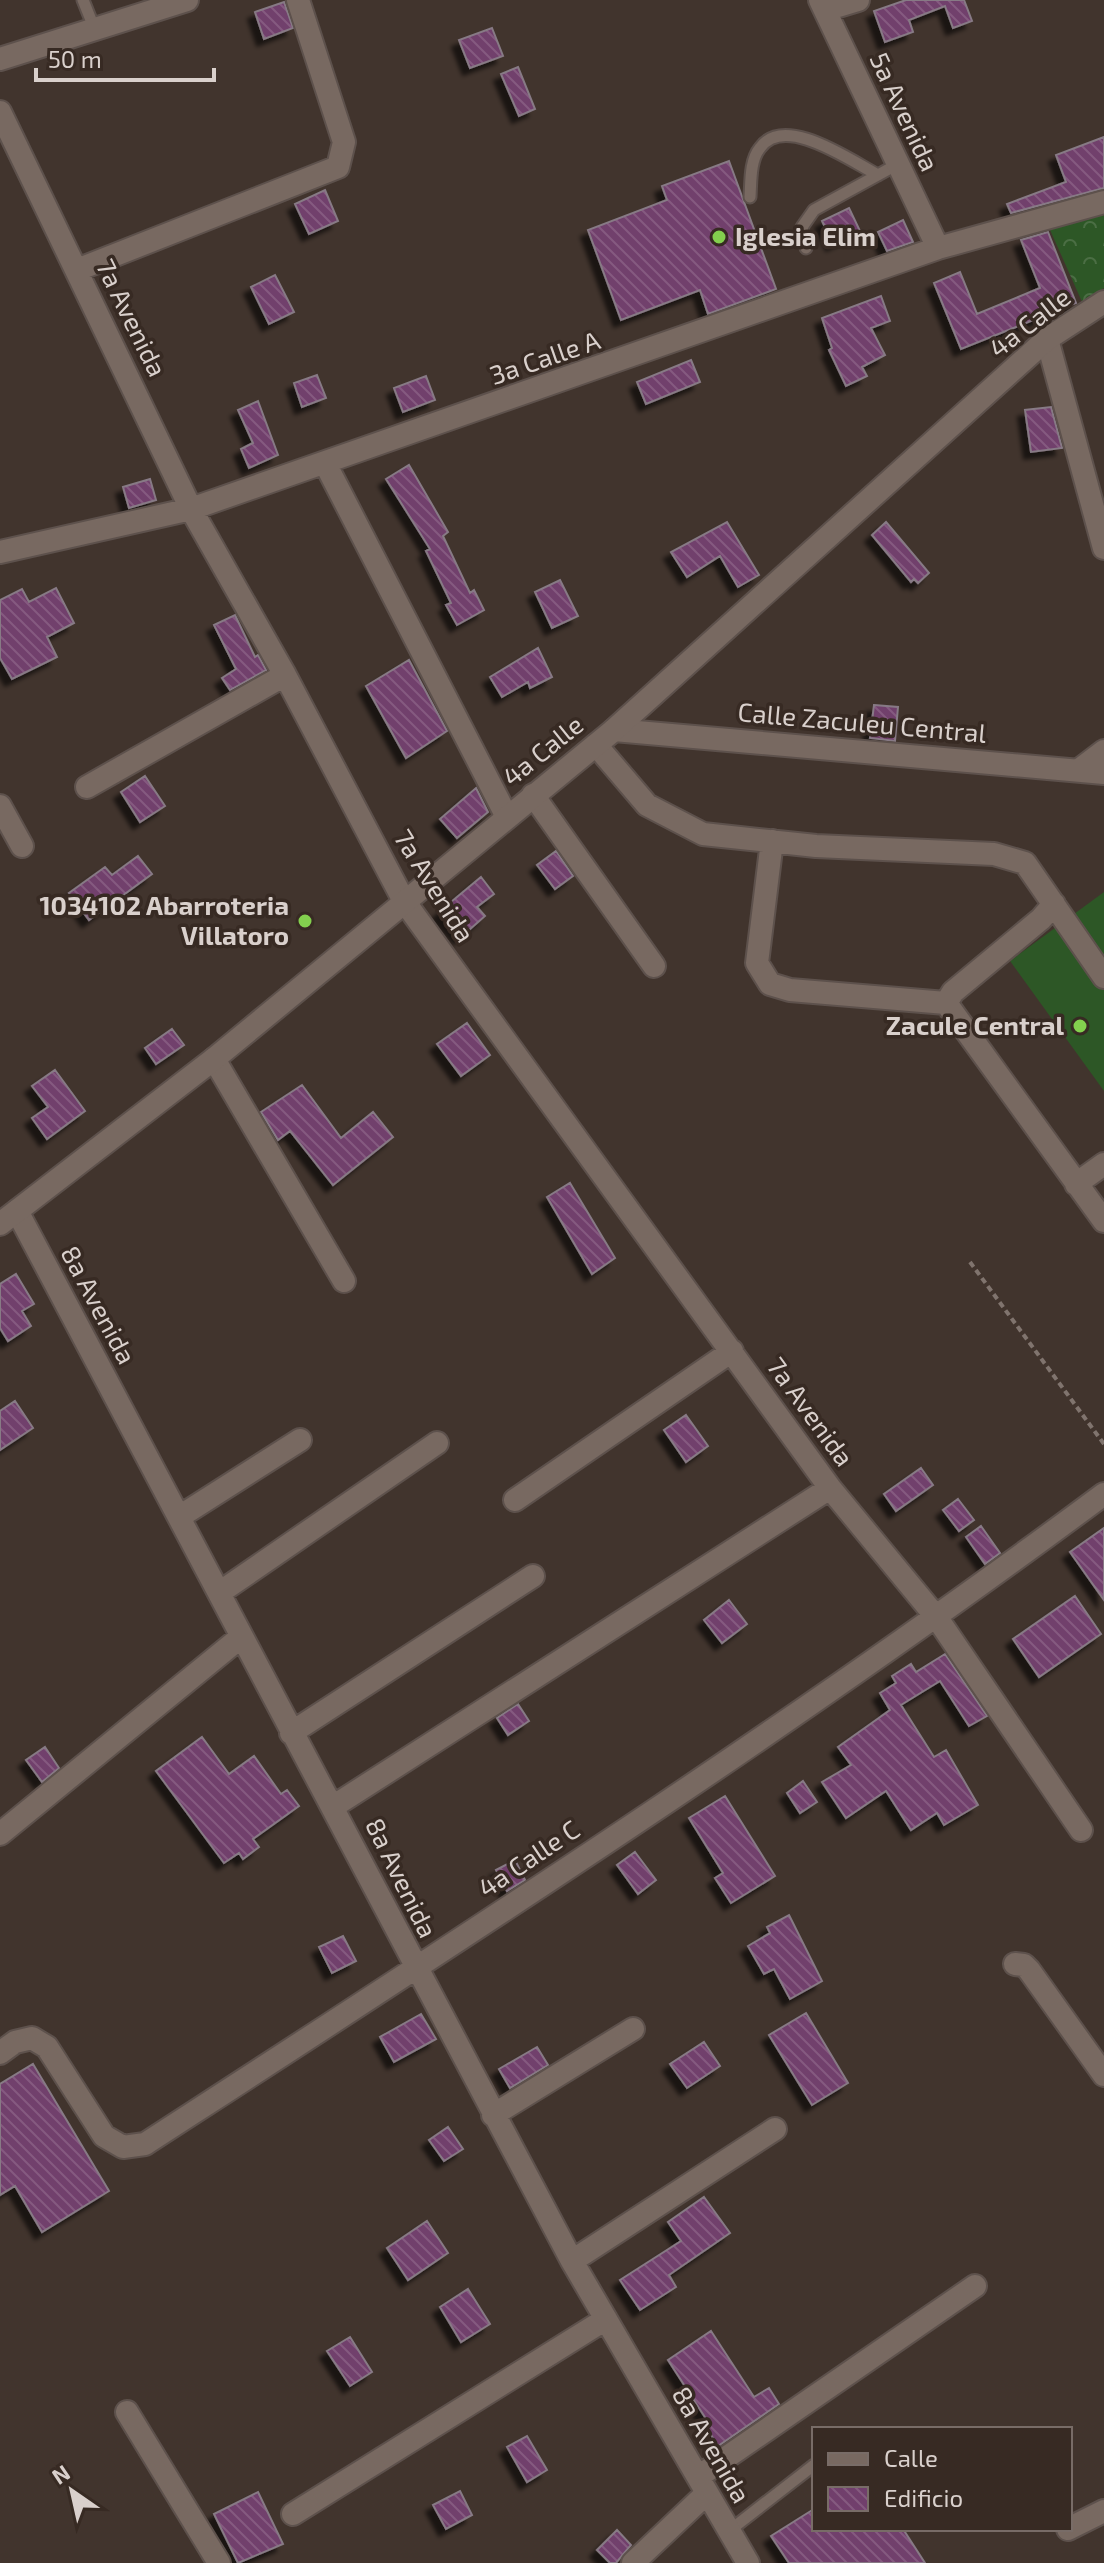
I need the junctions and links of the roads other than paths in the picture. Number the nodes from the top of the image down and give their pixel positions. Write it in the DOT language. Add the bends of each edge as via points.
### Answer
graph roads {
  1 [pos="83,0"];
  2 [pos="187,0"];
  3 [pos="298,0"];
  4 [pos="858,0"];
  5 [pos="823,5"];
  6 [pos="95,30"];
  7 [pos="0,59"];
  8 [pos="0,112"];
  9 [pos="898,164"];
  10 [pos="878,175"];
  11 [pos="750,197"];
  12 [pos="1104,202"];
  13 [pos="806,248"];
  14 [pos="938,248"];
  15 [pos="77,270"];
  16 [pos="1104,302"];
  17 [pos="1047,339"];
  18 [pos="325,463"];
  19 [pos="191,509"];
  20 [pos="1104,548"];
  21 [pos="0,552"];
  22 [pos="285,675"];
  23 [pos="614,730"];
  24 [pos="596,745"];
  25 [pos="1104,751"];
  26 [pos="1079,770"];
  27 [pos="1104,773"];
  28 [pos="87,787"];
  29 [pos="533,795"];
  30 [pos="0,806"];
  31 [pos="507,817"];
  32 [pos="772,841"];
  33 [pos="22,846"];
  34 [pos="404,901"];
  35 [pos="1054,904"];
  36 [pos="654,966"];
  37 [pos="1104,977"];
  38 [pos="946,1003"];
  39 [pos="214,1059"];
  40 [pos="1104,1164"];
  41 [pos="1076,1184"];
  42 [pos="8,1218"];
  43 [pos="1104,1221"];
  44 [pos="344,1281"];
  45 [pos="732,1351"];
  46 [pos="300,1440"];
  47 [pos="437,1443"];
  48 [pos="830,1488"];
  49 [pos="1104,1494"];
  50 [pos="515,1500"];
  51 [pos="179,1517"];
  52 [pos="533,1576"];
  53 [pos="219,1593"];
  54 [pos="937,1618"];
  55 [pos="241,1637"];
  56 [pos="291,1733"];
  57 [pos="334,1806"];
  58 [pos="1081,1830"];
  59 [pos="0,1834"];
  60 [pos="1015,1964"];
  61 [pos="415,1969"];
  62 [pos="633,2029"];
  63 [pos="0,2053"];
  64 [pos="1104,2075"];
  65 [pos="493,2115"];
  66 [pos="775,2129"];
  67 [pos="572,2261"];
  68 [pos="975,2286"];
  69 [pos="606,2319"];
  70 [pos="127,2412"];
  71 [pos="812,2467"];
  72 [pos="702,2485"];
  73 [pos="1104,2511"];
  74 [pos="293,2514"];
  75 [pos="1072,2527"];
  76 [pos="729,2531"];
  77 [pos="219,2563"];
  78 [pos="633,2563"];
  79 [pos="748,2563"];
  1 -- 6 [label="lane"];
  2 -- 6 [label="street"];
  3 -- 15 [label="street" via="344,142 338,167"];
  4 -- 5 [label="street"];
  5 -- 9 [label="street, 5a Avenida"];
  6 -- 7 [label="street"];
  8 -- 15 [label="street, 7a Avenida"];
  9 -- 10 [label="lane"];
  9 -- 14 [label="street, 5a Avenida"];
  10 -- 11 [label="lane" via="802,136 774,136 760,146 754,159"];
  10 -- 13 [label="lane" via="814,210 802,227"];
  12 -- 14 [label="street, 3a Calle A"];
  14 -- 18 [label="street, 3a Calle A"];
  15 -- 19 [label="street, 7a Avenida"];
  16 -- 17 [label="street, 4a Calle"];
  17 -- 20 [label="street"];
  17 -- 23 [label="street, 4a Calle"];
  18 -- 19 [label="street, 3a Calle A"];
  18 -- 31 [label="street"];
  19 -- 21 [label="street, 3a Calle A"];
  19 -- 22 [label="street, 7a Avenida"];
  22 -- 28 [label="street"];
  22 -- 34 [label="street, 7a Avenida"];
  23 -- 24 [label="street, 4a Calle"];
  23 -- 26 [label="street, Calle Zaculeu Central"];
  24 -- 29 [label="street, 4a Calle"];
  24 -- 32 [label="street" via="647,805 703,834"];
  25 -- 26 [label="street"];
  26 -- 27 [label="street, Calle Zaculeu Central"];
  29 -- 31 [label="street, 4a Calle"];
  29 -- 36 [label="street"];
  30 -- 33 [label="street"];
  31 -- 34 [label="street, 4a Calle"];
  32 -- 35 [label="street" via="994,854 1025,863"];
  32 -- 38 [label="street" via="757,963 770,984"];
  34 -- 39 [label="street, 4a Calle"];
  34 -- 45 [label="street, 7a Avenida"];
  35 -- 37 [label="street"];
  35 -- 38 [label="street"];
  38 -- 41 [label="street"];
  39 -- 42 [label="street, 4a Calle"];
  39 -- 44 [label="street"];
  40 -- 41 [label="street"];
  41 -- 43 [label="street"];
  42 -- 51 [label="street, 8a Avenida"];
  45 -- 48 [label="street, 7a Avenida"];
  45 -- 50 [label="street"];
  46 -- 51 [label="street"];
  47 -- 53 [label="street"];
  48 -- 54 [label="street, 7a Avenida"];
  48 -- 57 [label="street"];
  49 -- 54 [label="street, 4a Calle C"];
  51 -- 53 [label="street, 8a Avenida"];
  52 -- 56 [label="street"];
  53 -- 55 [label="street, 8a Avenida"];
  54 -- 58 [label="street, 7a Avenida"];
  54 -- 61 [label="street, 4a Calle C"];
  55 -- 56 [label="street, 8a Avenida"];
  55 -- 59 [label="street"];
  56 -- 57 [label="street, 8a Avenida"];
  57 -- 61 [label="street, 8a Avenida"];
  60 -- 64 [label="street" via="1029,1970"];
  61 -- 63 [label="street, 4a Calle C" via="145,2144 123,2147 104,2136 40,2042 15,2042"];
  61 -- 65 [label="street, 8a Avenida"];
  62 -- 65 [label="street"];
  65 -- 67 [label="street, 8a Avenida"];
  66 -- 67 [label="street"];
  67 -- 69 [label="street, 8a Avenida"];
  68 -- 72 [label="street"];
  69 -- 72 [label="street, 8a Avenida"];
  69 -- 74 [label="street"];
  70 -- 77 [label="street"];
  71 -- 76 [label="lane"];
  72 -- 76 [label="street, 8a Avenida"];
  72 -- 78 [label="street"];
  73 -- 75 [label="street"];
  76 -- 79 [label="street, 8a Avenida"];
}
